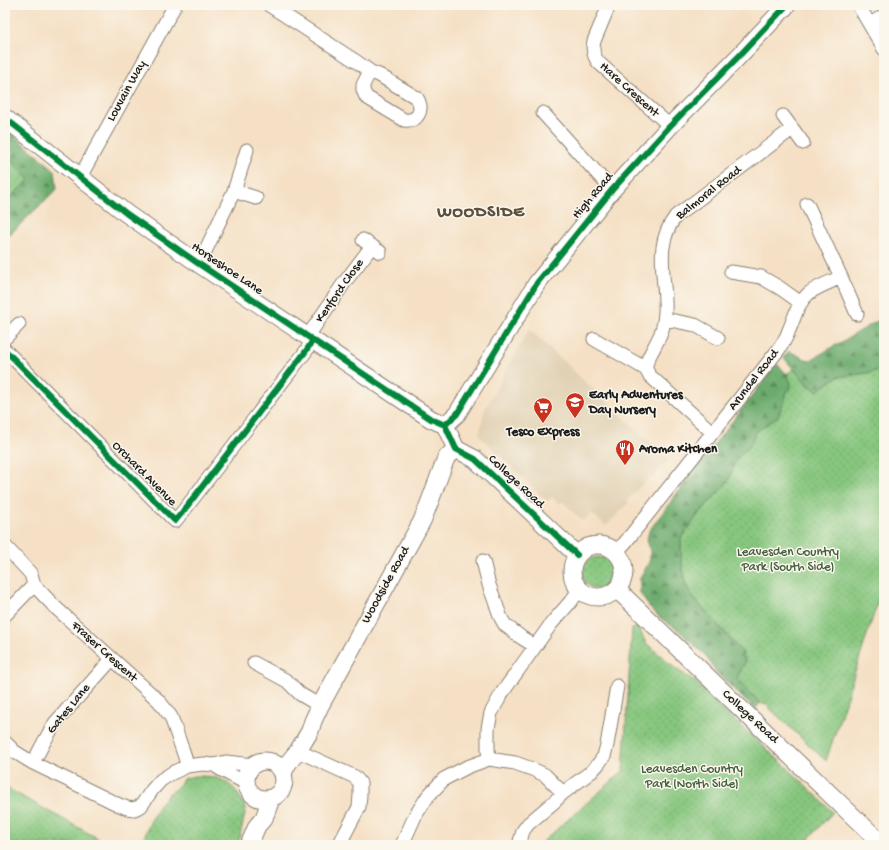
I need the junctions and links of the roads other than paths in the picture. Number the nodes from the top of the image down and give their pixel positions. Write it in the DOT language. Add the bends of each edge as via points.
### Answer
graph roads {
  1 [pos="175,5"];
  2 [pos="269,5"];
  3 [pos="609,5"];
  4 [pos="787,5"];
  5 [pos="860,8"];
  6 [pos="884,16"];
  7 [pos="870,24"];
  8 [pos="884,49"];
  9 [pos="371,72"];
  10 [pos="544,114"];
  11 [pos="783,116"];
  12 [pos="5,118"];
  13 [pos="670,126"];
  14 [pos="792,129"];
  15 [pos="802,143"];
  16 [pos="247,150"];
  17 [pos="80,177"];
  18 [pos="612,190"];
  19 [pos="234,191"];
  20 [pos="256,198"];
  21 [pos="807,204"];
  22 [pos="372,246"];
  23 [pos="199,264"];
  24 [pos="731,272"];
  25 [pos="841,277"];
  26 [pos="801,303"];
  27 [pos="857,314"];
  28 [pos="665,319"];
  29 [pos="19,324"];
  30 [pos="5,338"];
  31 [pos="310,338"];
  32 [pos="718,338"];
  33 [pos="594,339"];
  34 [pos="5,350"];
  35 [pos="646,369"];
  36 [pos="445,425"];
  37 [pos="712,432"];
  38 [pos="456,449"];
  39 [pos="5,546"];
  40 [pos="615,551"];
  41 [pos="577,555"];
  42 [pos="483,561"];
  43 [pos="34,585"];
  44 [pos="579,590"];
  45 [pos="617,590"];
  46 [pos="5,615"];
  47 [pos="535,646"];
  48 [pos="112,659"];
  49 [pos="254,663"];
  50 [pos="618,686"];
  51 [pos="316,713"];
  52 [pos="5,742"];
  53 [pos="298,751"];
  54 [pos="489,759"];
  55 [pos="33,763"];
  56 [pos="260,763"];
  57 [pos="214,765"];
  58 [pos="187,766"];
  59 [pos="283,773"];
  60 [pos="250,790"];
  61 [pos="563,793"];
  62 [pos="271,799"];
  63 [pos="257,826"];
  64 [pos="249,845"];
  65 [pos="339,845"];
  66 [pos="402,845"];
  67 [pos="519,845"];
  68 [pos="883,845"];
  1 -- 17 [label="street, Louvain Way"];
  2 -- 9 [label="street"];
  3 -- 13 [label="street, Hare Crescent" via="594,41 594,57"];
  4 -- 13 [label="street, High Road"];
  5 -- 7 [label="street"];
  6 -- 7 [label="street"];
  7 -- 8 [label="street"];
  10 -- 18 [label="street"];
  11 -- 14 [label="street"];
  12 -- 17 [label="street, Horseshoe Lane"];
  13 -- 18 [label="street, High Road"];
  14 -- 15 [label="street"];
  14 -- 28 [label="street, Balmoral Road" via="671,223 662,250"];
  16 -- 19 [label="street"];
  17 -- 23 [label="street, Horseshoe Lane" via="126,214"];
  18 -- 36 [label="street, High Road" via="537,282 457,414"];
  19 -- 20 [label="street"];
  19 -- 23 [label="street"];
  21 -- 25 [label="street"];
  22 -- 31 [label="street, Kenford Close" via="344,283"];
  23 -- 31 [label="street, Horseshoe Lane"];
  24 -- 26 [label="street" via="761,277"];
  25 -- 26 [label="street, Arundel Road" via="813,291"];
  25 -- 27 [label="street"];
  26 -- 37 [label="street, Arundel Road" via="779,349"];
  28 -- 32 [label="street" via="695,325"];
  28 -- 35 [label="street, Balmoral Road" via="662,333 646,363"];
  29 -- 30 [label="street"];
  31 -- 34 [label="street, Orchard Avenue" via="306,351 175,521"];
  31 -- 36 [label="street, Horseshoe Lane" via="431,419"];
  33 -- 35 [label="street"];
  35 -- 37 [label="street"];
  36 -- 38 [label="street"];
  37 -- 40 [label="street, Arundel Road" via="673,484 624,544"];
  38 -- 41 [label="street, College Road" via="475,458"];
  38 -- 51 [label="street, Woodside Road" via="446,458 422,521"];
  39 -- 43 [label="street, Fraser Crescent" via="31,574"];
  40 -- 41 [label="street" via="608,546 591,545"];
  40 -- 45 [label="street" via="621,558 625,575"];
  41 -- 44 [label="street" via="573,561 572,576"];
  42 -- 47 [label="street" via="505,625"];
  43 -- 46 [label="street"];
  43 -- 48 [label="street, Fraser Crescent"];
  44 -- 45 [label="street" via="594,598 602,598"];
  44 -- 47 [label="street"];
  45 -- 68 [label="street, College Road"];
  47 -- 54 [label="street" via="502,693 492,713 488,728"];
  48 -- 55 [label="street, Gates Lane" via="55,723"];
  48 -- 58 [label="street, Fraser Crescent" via="159,701 171,717"];
  49 -- 51 [label="street" via="287,681"];
  50 -- 61 [label="street" via="604,756 592,771"];
  51 -- 53 [label="street, Woodside Road" via="310,731"];
  51 -- 56 [label="street, Woodside Road" via="285,752"];
  52 -- 55 [label="street"];
  53 -- 59 [label="street, Woodside Road"];
  53 -- 65 [label="street" via="355,777 360,783 359,807"];
  54 -- 61 [label="street" via="532,769 545,775"];
  54 -- 66 [label="street" via="467,766 444,779 428,796 415,816"];
  55 -- 58 [label="street" via="117,804 134,809 141,806 161,780"];
  56 -- 57 [label="street" via="226,762"];
  56 -- 59 [label="street" via="272,762 281,768"];
  56 -- 60 [label="street" via="248,770 246,776"];
  57 -- 58 [label="street"];
  57 -- 60 [label="street" via="235,776"];
  59 -- 62 [label="street" via="285,778 282,789"];
  60 -- 62 [label="street" via="259,798"];
  60 -- 63 [label="street"];
  61 -- 67 [label="street" via="528,824"];
  62 -- 63 [label="street" via="264,818"];
  63 -- 64 [label="street"];
}
